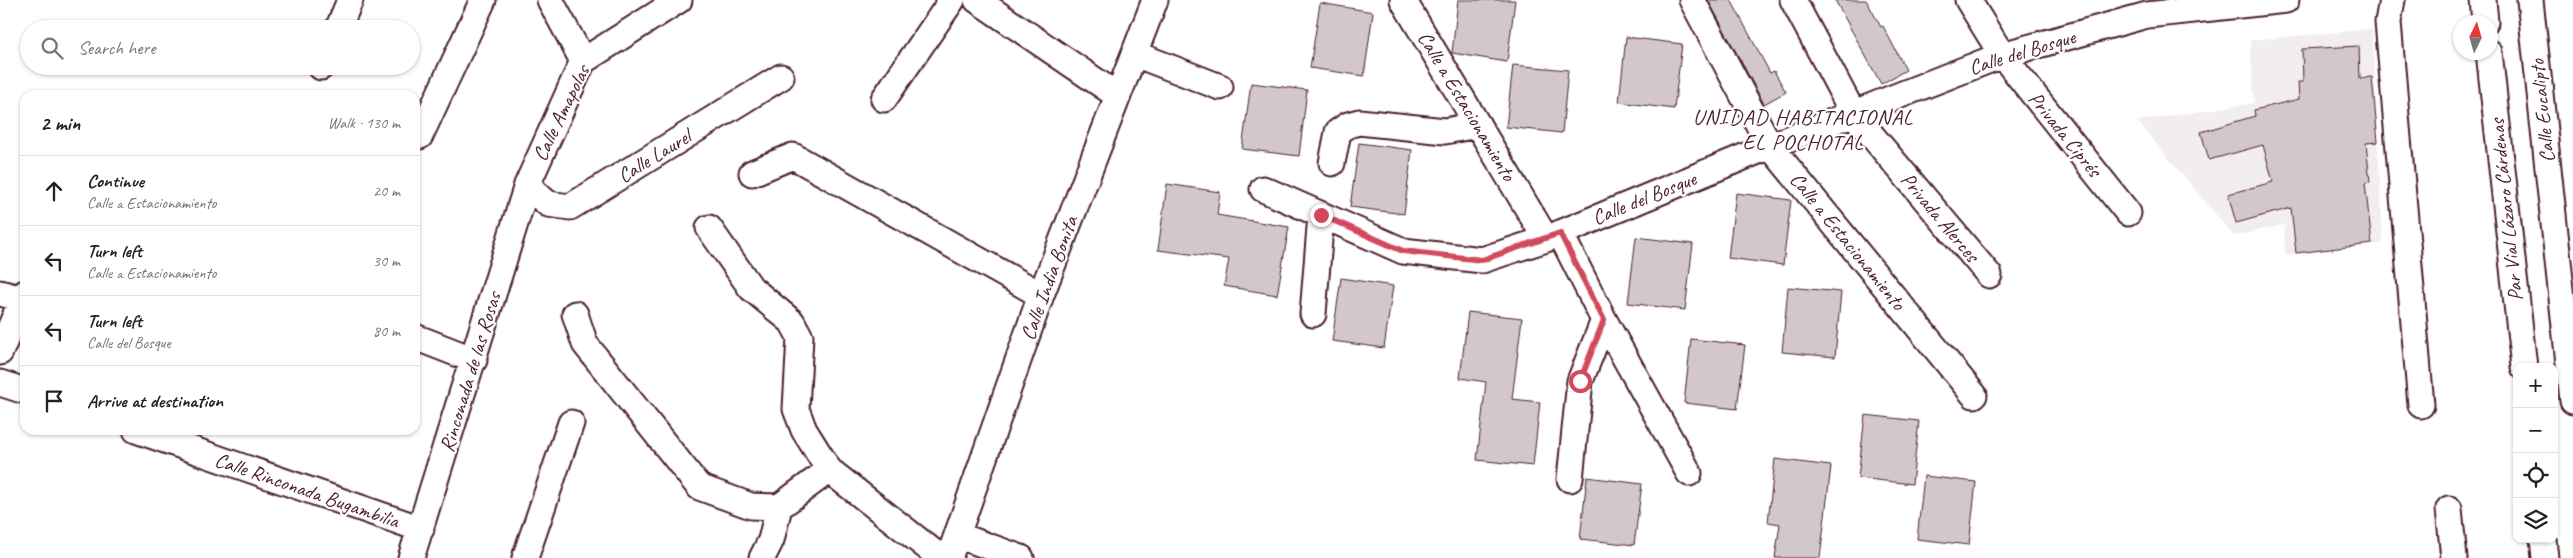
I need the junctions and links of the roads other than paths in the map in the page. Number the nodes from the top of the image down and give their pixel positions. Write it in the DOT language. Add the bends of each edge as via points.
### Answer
graph roads {
  1 [pos="350,0"];
  2 [pos="483,0"];
  3 [pos="550,0"];
  4 [pos="679,0"];
  5 [pos="952,0"];
  6 [pos="977,0"];
  7 [pos="1155,0"];
  8 [pos="1403,0"];
  9 [pos="1692,0"];
  10 [pos="1793,0"];
  11 [pos="1968,0"];
  12 [pos="2286,0"];
  13 [pos="2392,0"];
  14 [pos="2483,0"];
  15 [pos="2530,0"];
  16 [pos="2485,15"];
  17 [pos="342,20"];
  18 [pos="1135,54"];
  19 [pos="2002,54"];
  20 [pos="583,60"];
  21 [pos="2490,60"];
  22 [pos="781,78"];
  23 [pos="1220,87"];
  24 [pos="1118,96"];
  25 [pos="884,99"];
  26 [pos="1853,113"];
  27 [pos="1478,125"];
  28 [pos="420,136"];
  29 [pos="1770,146"];
  30 [pos="1332,163"];
  31 [pos="752,173"];
  32 [pos="527,185"];
  33 [pos="1263,190"];
  34 [pos="2128,213"];
  35 [pos="1321,215"];
  36 [pos="709,228"];
  37 [pos="1553,236"];
  38 [pos="1989,275"];
  39 [pos="16,295"];
  40 [pos="1041,295"];
  41 [pos="575,314"];
  42 [pos="1313,314"];
  43 [pos="1604,320"];
  44 [pos="420,339"];
  45 [pos="0,352"];
  46 [pos="474,360"];
  47 [pos="2524,363"];
  48 [pos="0,383"];
  49 [pos="20,389"];
  50 [pos="1974,395"];
  51 [pos="2573,401"];
  52 [pos="2421,405"];
  53 [pos="571,423"];
  54 [pos="150,435"];
  55 [pos="829,470"];
  56 [pos="1689,473"];
  57 [pos="1570,479"];
  58 [pos="779,507"];
  59 [pos="2449,509"];
  60 [pos="421,529"];
  61 [pos="957,535"];
  62 [pos="2543,543"];
  63 [pos="411,558"];
  64 [pos="525,558"];
  65 [pos="762,558"];
  66 [pos="941,558"];
  67 [pos="949,558"];
  68 [pos="1021,558"];
  69 [pos="2454,558"];
  70 [pos="2545,558"];
  1 -- 17 [label="street"];
  2 -- 28 [label="street"];
  3 -- 20 [label="street"];
  4 -- 20 [label="street, Calle Amapolas"];
  5 -- 25 [label="street"];
  6 -- 24 [label="street"];
  7 -- 18 [label="street, Calle India Bonita"];
  8 -- 27 [label="street, Calle a Estacionamiento"];
  9 -- 29 [label="street, Calle a Estacionamiento"];
  10 -- 26 [label="street, Privada Alerces"];
  11 -- 19 [label="street, Privada Ciprés"];
  12 -- 19 [label="street, Calle del Bosque" via="2147,16"];
  13 -- 52 [label="street" via="2388,22"];
  14 -- 16 [label="street"];
  15 -- 51 [label="street, Calle Eucalipto"];
  18 -- 23 [label="street"];
  18 -- 24 [label="street, Calle India Bonita"];
  19 -- 26 [label="street, Calle del Bosque"];
  19 -- 34 [label="street, Privada Ciprés"];
  20 -- 32 [label="street, Calle Amapolas"];
  21 -- 47 [label="street, Par Vial Lázaro Cárdenas"];
  22 -- 32 [label="street, Calle Laurel" via="570,207 548,204"];
  24 -- 40 [label="street, Calle India Bonita"];
  26 -- 29 [label="street, Calle del Bosque"];
  26 -- 38 [label="street, Privada Alerces"];
  27 -- 30 [label="street" via="1445,131 1359,122 1338,132"];
  27 -- 37 [label="street, Calle a Estacionamiento"];
  29 -- 37 [label="street, Calle del Bosque"];
  29 -- 50 [label="street, Calle a Estacionamiento"];
  31 -- 40 [label="street" via="794,156"];
  32 -- 46 [label="street, Rinconada de las Rosas"];
  33 -- 35 [label="street, Calle del Bosque"];
  35 -- 37 [label="street, Calle del Bosque" via="1403,251 1482,260"];
  35 -- 42 [label="street"];
  36 -- 55 [label="street" via="751,288 792,322 800,337 796,409 804,430"];
  37 -- 43 [label="street, Calle a Estacionamiento"];
  39 -- 45 [label="street"];
  40 -- 61 [label="street, Calle India Bonita"];
  41 -- 58 [label="street" via="585,344 699,487 751,506"];
  43 -- 56 [label="street, Calle a Estacionamiento"];
  43 -- 57 [label="street" via="1580,381"];
  44 -- 46 [label="street"];
  46 -- 60 [label="street, Rinconada de las Rosas"];
  48 -- 49 [label="street"];
  53 -- 64 [label="street"];
  54 -- 60 [label="street, Calle Rinconada Bugambilia"];
  55 -- 58 [label="street"];
  55 -- 66 [label="street"];
  58 -- 65 [label="street" via="771,540"];
  59 -- 69 [label="street"];
  60 -- 63 [label="street, Rinconada de las Rosas"];
  61 -- 67 [label="street, Calle India Bonita"];
  61 -- 68 [label="street"];
  62 -- 70 [label="street"];
}
